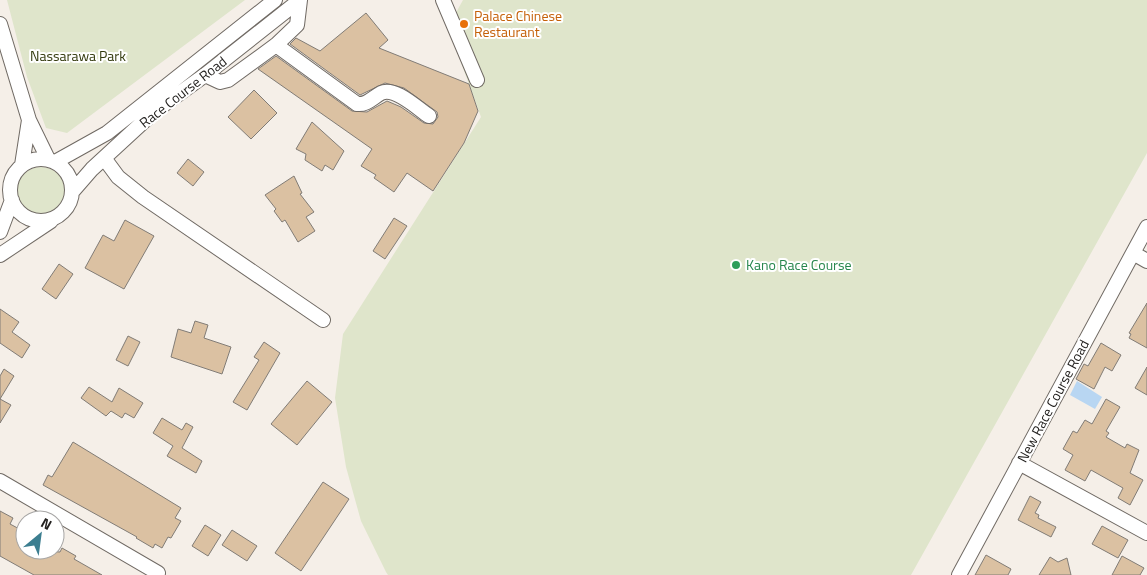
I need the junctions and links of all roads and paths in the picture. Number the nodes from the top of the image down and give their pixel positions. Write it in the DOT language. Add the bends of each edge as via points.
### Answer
graph roads {
  1 [pos="275,0"];
  2 [pos="300,0"];
  3 [pos="443,0"];
  4 [pos="0,24"];
  5 [pos="276,45"];
  6 [pos="205,75"];
  7 [pos="477,80"];
  8 [pos="429,116"];
  9 [pos="29,120"];
  10 [pos="104,158"];
  11 [pos="51,161"];
  12 [pos="22,165"];
  13 [pos="7,192"];
  14 [pos="72,192"];
  15 [pos="59,216"];
  16 [pos="1147,227"];
  17 [pos="0,232"];
  18 [pos="1133,253"];
  19 [pos="0,255"];
  20 [pos="1147,261"];
  21 [pos="323,320"];
  22 [pos="1020,463"];
  23 [pos="0,481"];
  24 [pos="1147,533"];
  25 [pos="158,573"];
  26 [pos="959,575"];
  1 -- 11 [label="street, Race Course Road" via="108,133"];
  2 -- 5 [label="street" via="297,25"];
  2 -- 6 [label="street, Race Course Road"];
  3 -- 7 [label="street"];
  4 -- 9 [label="street"];
  5 -- 6 [label="street" via="228,80 220,82"];
  5 -- 8 [label="street" via="357,104 370,101 383,92 393,92"];
  6 -- 10 [label="street, Race Course Road" via="155,111"];
  9 -- 11 [label="street"];
  9 -- 12 [label="street"];
  10 -- 14 [label="street, Race Course Road"];
  10 -- 21 [label="street" via="118,177 144,198"];
  11 -- 12 [label="street" via="35,160"];
  11 -- 14 [label="street" via="66,172"];
  12 -- 13 [label="street"];
  13 -- 15 [label="street" via="26,217 43,221"];
  13 -- 17 [label="street"];
  14 -- 15 [label="street" via="66,209"];
  15 -- 19 [label="street"];
  16 -- 18 [label="street, New Race Course Road"];
  18 -- 20 [label="street"];
  18 -- 22 [label="street, New Race Course Road"];
  22 -- 24 [label="street"];
  22 -- 26 [label="street, New Race Course Road"];
  23 -- 25 [label="street"];
}
